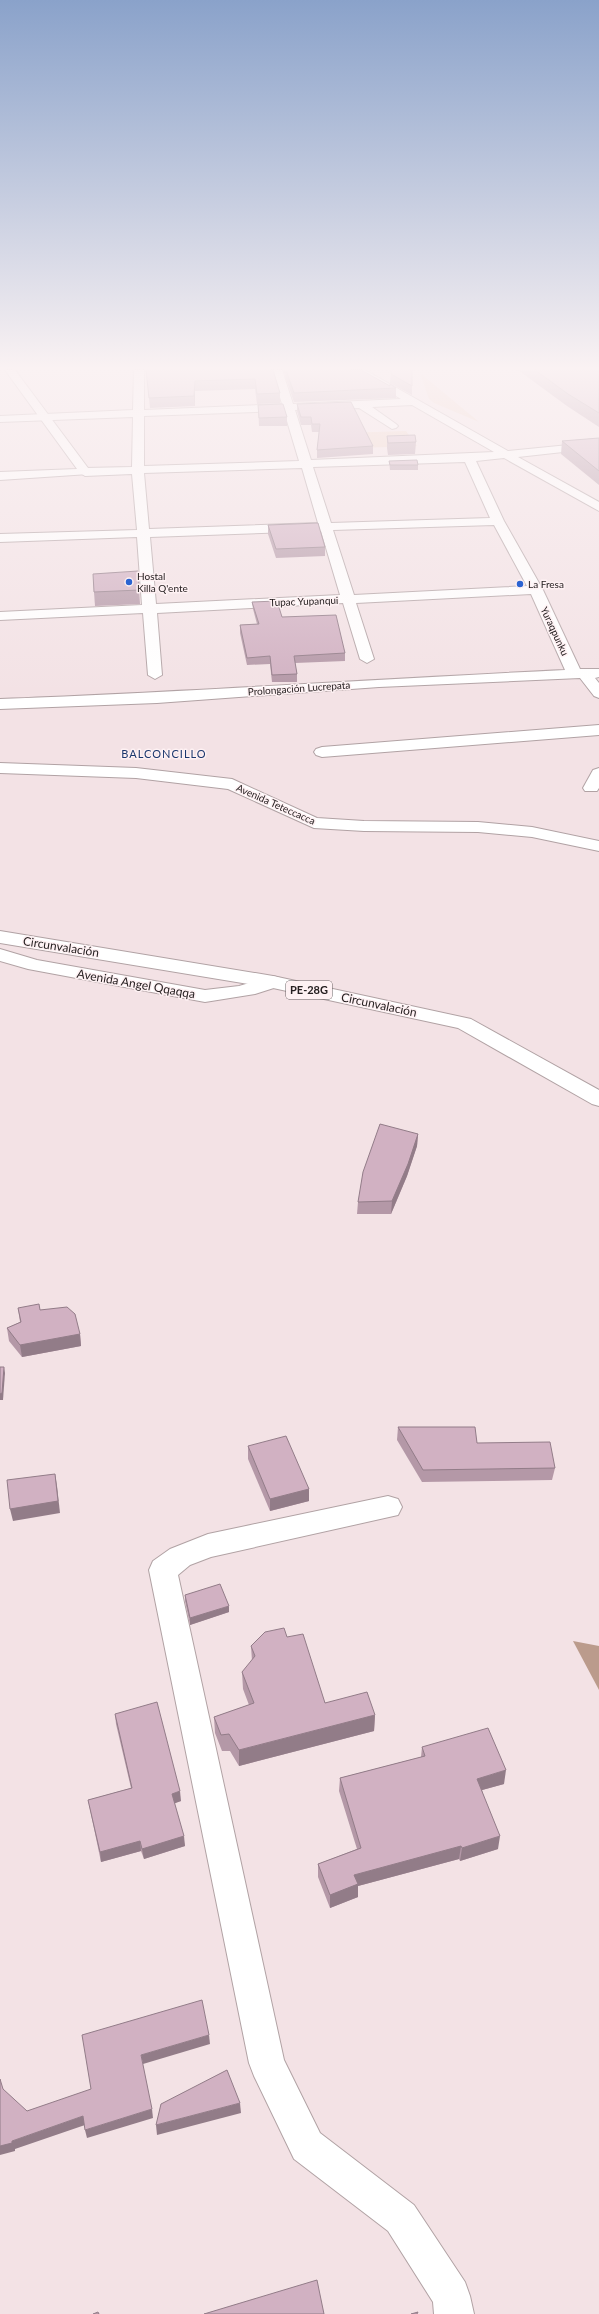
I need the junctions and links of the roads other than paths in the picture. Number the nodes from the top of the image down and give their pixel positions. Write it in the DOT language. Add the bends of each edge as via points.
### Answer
graph roads {
  1 [pos="139,478"];
  2 [pos="311,478"];
  3 [pos="478,478"];
  4 [pos="547,478"];
  5 [pos="599,507"];
  6 [pos="498,521"];
  7 [pos="326,526"];
  8 [pos="143,533"];
  9 [pos="0,538"];
  10 [pos="536,590"];
  11 [pos="348,599"];
  12 [pos="150,607"];
  13 [pos="0,616"];
  14 [pos="367,659"];
  15 [pos="586,674"];
  16 [pos="155,675"];
  17 [pos="599,693"];
  18 [pos="0,704"];
  19 [pos="599,730"];
  20 [pos="322,752"];
  21 [pos="0,768"];
  22 [pos="599,773"];
  23 [pos="591,788"];
  24 [pos="599,846"];
  25 [pos="0,937"];
  26 [pos="0,955"];
  27 [pos="273,982"];
  28 [pos="599,1099"];
  29 [pos="388,1507"];
  30 [pos="454,2314"];
  1 -- 8 [label="main road"];
  2 -- 7 [label="main road"];
  3 -- 6 [label="main road, Yuraqpunku"];
  4 -- 5 [label="main road"];
  6 -- 7 [label="main road"];
  6 -- 10 [label="main road, Yuraqpunku"];
  7 -- 8 [label="main road"];
  7 -- 11 [label="main road"];
  8 -- 9 [label="main road"];
  8 -- 12 [label="main road"];
  10 -- 11 [label="main road, Tupac Yupanqui"];
  10 -- 15 [label="main road, Yuraqpunku"];
  11 -- 12 [label="main road, Tupac Yupanqui"];
  11 -- 14 [label="main road"];
  12 -- 13 [label="main road, Tupac Yupanqui"];
  12 -- 16 [label="main road"];
  15 -- 17 [label="main road, Yuraqpunku"];
  15 -- 18 [label="main road, Prolongación Lucrepata" via="379,683 157,698"];
  19 -- 20 [label="main road"];
  21 -- 24 [label="main road, Avenida Teteccacca" via="136,773 232,784 314,823 486,828 532,832"];
  22 -- 23 [label="main road"];
  25 -- 27 [label="main road, Circunvalación / PE-28G"];
  26 -- 27 [label="main road, Avenida Angel Qqaqqa" via="34,965 205,996 235,994"];
  27 -- 28 [label="main road, Circunvalación / PE-28G" via="464,1024"];
  29 -- 30 [label="main road" via="208,1546 180,1557 163,1570 266,2063 307,2146 401,2218 451,2296"];
}
